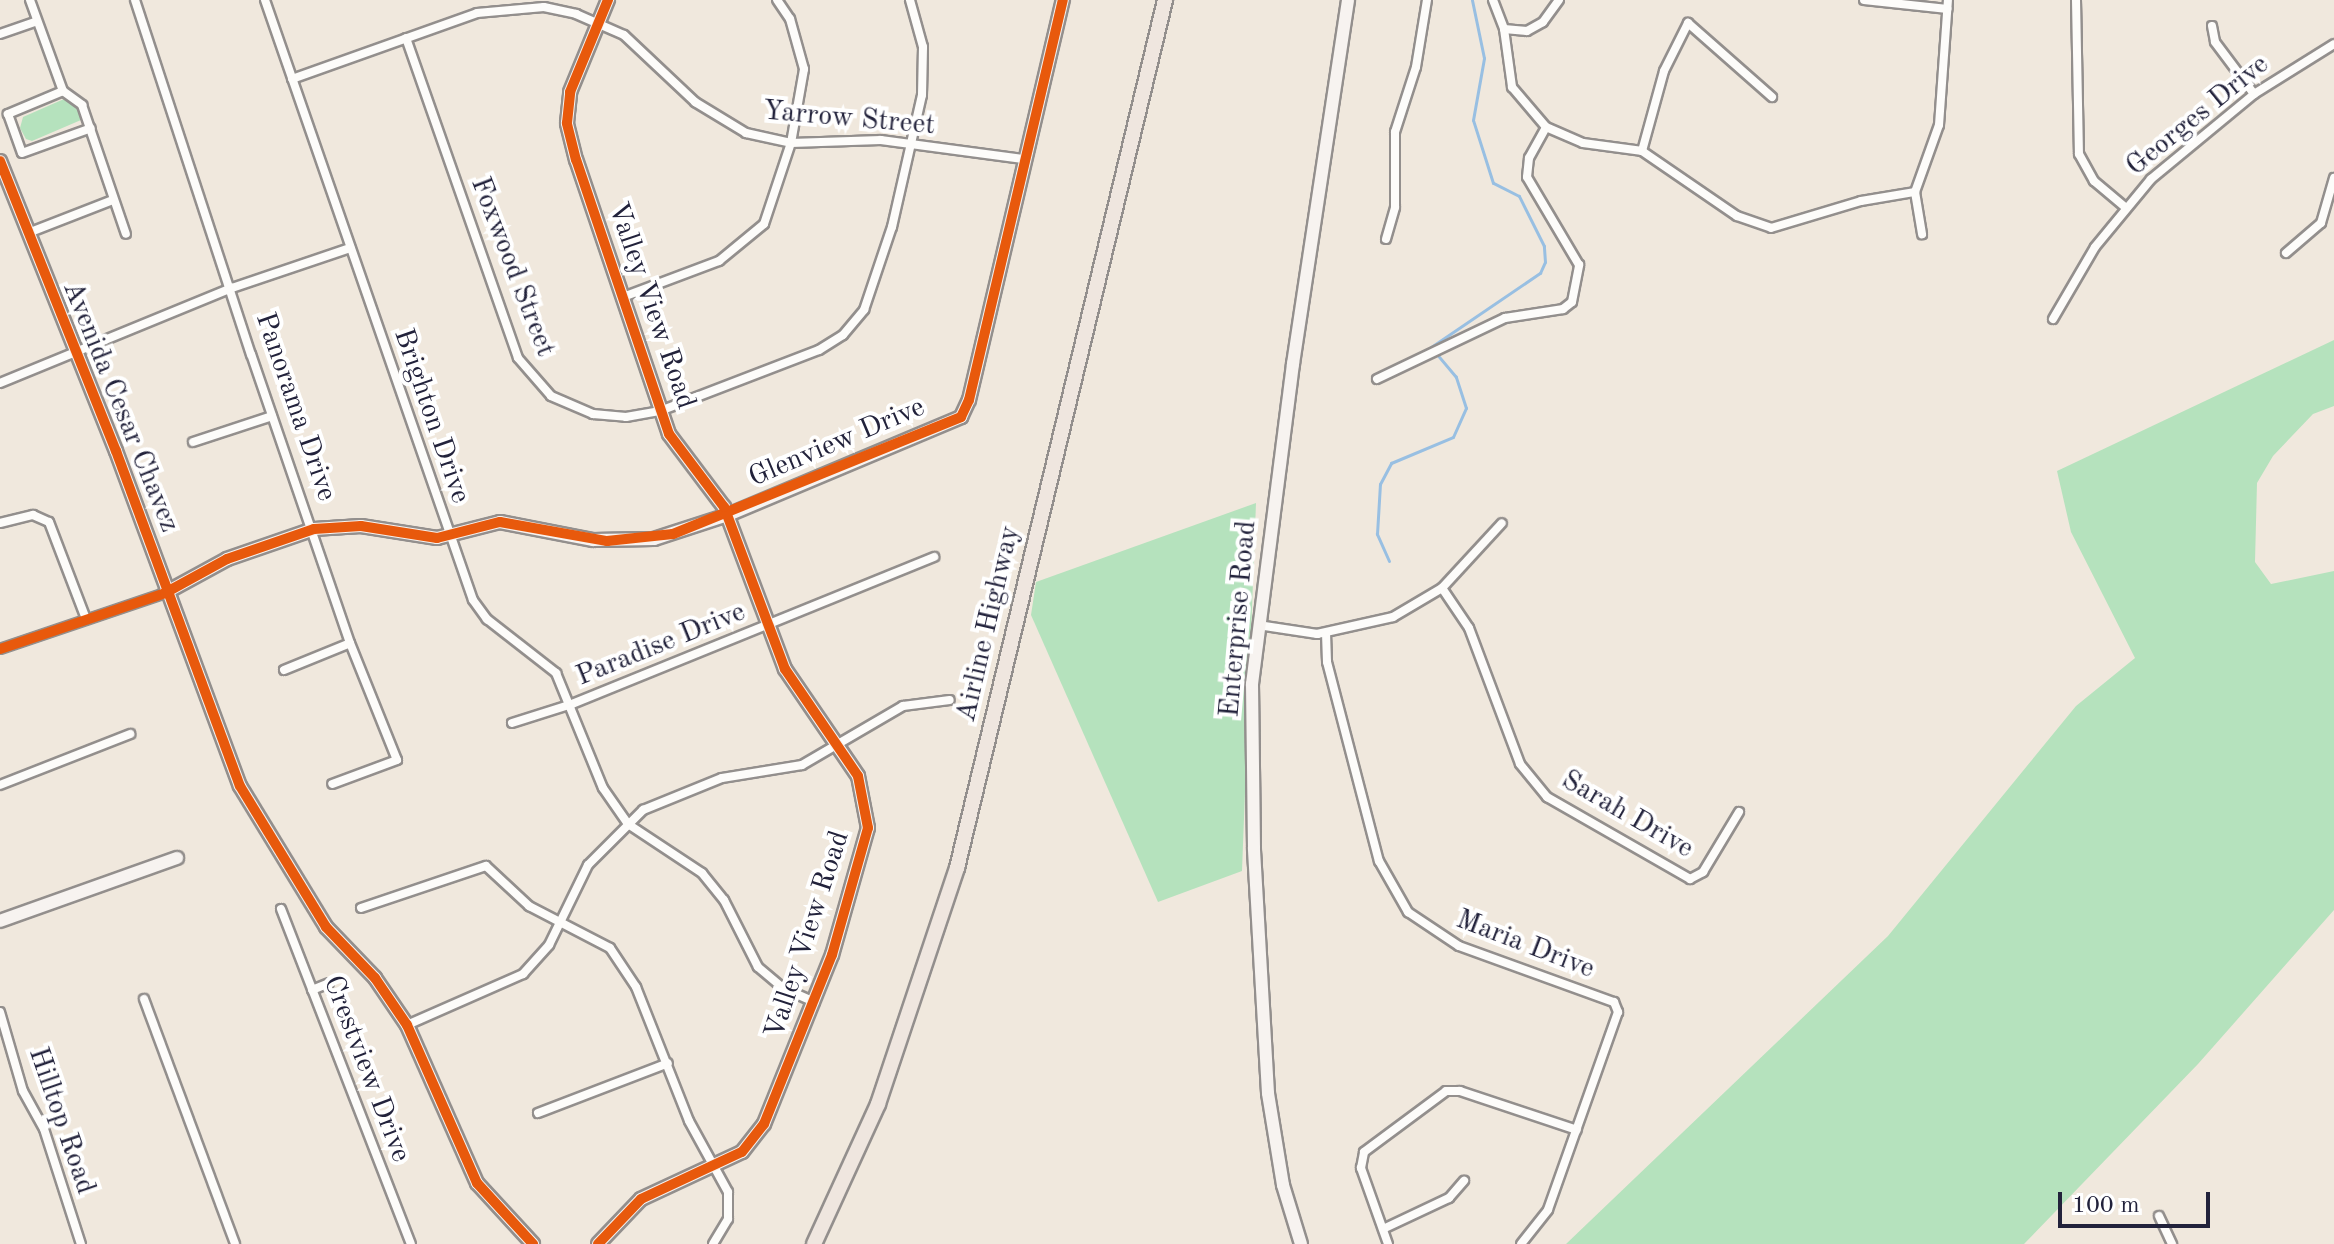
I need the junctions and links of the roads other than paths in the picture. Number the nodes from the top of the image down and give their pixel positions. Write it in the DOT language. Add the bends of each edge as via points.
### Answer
graph roads {
  1 [pos="30,0"];
  2 [pos="135,0"];
  3 [pos="265,0"];
  4 [pos="608,0"];
  5 [pos="777,0"];
  6 [pos="910,0"];
  7 [pos="1063,0"];
  8 [pos="1165,0"];
  9 [pos="1348,0"];
  10 [pos="1427,0"];
  11 [pos="1493,0"];
  12 [pos="1559,0"];
  13 [pos="1864,0"];
  14 [pos="2076,0"];
  15 [pos="1948,4"];
  16 [pos="37,21"];
  17 [pos="600,22"];
  18 [pos="2212,26"];
  19 [pos="1504,29"];
  20 [pos="0,34"];
  21 [pos="406,38"];
  22 [pos="2334,44"];
  23 [pos="292,79"];
  24 [pos="63,91"];
  25 [pos="2254,94"];
  26 [pos="1772,97"];
  27 [pos="1546,127"];
  28 [pos="91,128"];
  29 [pos="791,143"];
  30 [pos="908,144"];
  31 [pos="1642,151"];
  32 [pos="1023,159"];
  33 [pos="0,161"];
  34 [pos="2334,178"];
  35 [pos="1915,192"];
  36 [pos="113,200"];
  37 [pos="2125,207"];
  38 [pos="28,233"];
  39 [pos="126,234"];
  40 [pos="1922,234"];
  41 [pos="1386,239"];
  42 [pos="350,248"];
  43 [pos="2286,253"];
  44 [pos="232,288"];
  45 [pos="623,297"];
  46 [pos="2053,319"];
  47 [pos="77,355"];
  48 [pos="1377,379"];
  49 [pos="0,383"];
  50 [pos="660,411"];
  51 [pos="272,416"];
  52 [pos="193,442"];
  53 [pos="728,515"];
  54 [pos="0,523"];
  55 [pos="1502,523"];
  56 [pos="314,529"];
  57 [pos="448,535"];
  58 [pos="934,557"];
  59 [pos="1442,588"];
  60 [pos="165,593"];
  61 [pos="86,619"];
  62 [pos="1257,625"];
  63 [pos="766,626"];
  64 [pos="1326,633"];
  65 [pos="350,643"];
  66 [pos="0,649"];
  67 [pos="284,670"];
  68 [pos="950,700"];
  69 [pos="572,704"];
  70 [pos="512,723"];
  71 [pos="130,734"];
  72 [pos="839,746"];
  73 [pos="332,784"];
  74 [pos="0,785"];
  75 [pos="1739,812"];
  76 [pos="628,824"];
  77 [pos="177,858"];
  78 [pos="361,908"];
  79 [pos="281,909"];
  80 [pos="0,921"];
  81 [pos="561,921"];
  82 [pos="329,983"];
  83 [pos="312,990"];
  84 [pos="144,999"];
  85 [pos="815,1002"];
  86 [pos="0,1012"];
  87 [pos="407,1025"];
  88 [pos="668,1063"];
  89 [pos="538,1113"];
  90 [pos="1577,1130"];
  91 [pos="711,1165"];
  92 [pos="1464,1181"];
  93 [pos="2159,1216"];
  94 [pos="1383,1229"];
  95 [pos="81,1244"];
  96 [pos="235,1244"];
  97 [pos="411,1244"];
  98 [pos="533,1244"];
  99 [pos="598,1244"];
  100 [pos="713,1244"];
  101 [pos="814,1244"];
  102 [pos="1301,1244"];
  103 [pos="1388,1244"];
  104 [pos="1521,1244"];
  105 [pos="2172,1244"];
  1 -- 16 [label="street"];
  2 -- 44 [label="street, Panorama Drive"];
  3 -- 23 [label="street, Brighton Drive"];
  4 -- 17 [label="street, Valley View Road"];
  5 -- 29 [label="street" via="790,19 804,69"];
  6 -- 30 [label="street, Foxwood Street" via="924,67"];
  7 -- 32 [label="street, Glenview Drive"];
  8 -- 101 [label="main road, Airline Highway" via="957,868 878,1104"];
  9 -- 62 [label="street, Enterprise Road"];
  10 -- 41 [label="street" via="1411,88 1395,132 1395,207"];
  11 -- 19 [label="street"];
  12 -- 19 [label="street" via="1543,22 1527,31"];
  13 -- 15 [label="street"];
  14 -- 37 [label="street" via="2074,109 2079,154 2094,181"];
  15 -- 35 [label="street" via="1939,125"];
  16 -- 20 [label="street"];
  16 -- 24 [label="street"];
  17 -- 21 [label="street, Yarrow Street" via="544,7 501,8"];
  17 -- 29 [label="street, Yarrow Street" via="640,47 720,120"];
  17 -- 45 [label="street, Valley View Road" via="571,84 567,123"];
  18 -- 25 [label="street" via="2215,42"];
  19 -- 27 [label="street" via="1512,87"];
  21 -- 23 [label="street, Yarrow Street"];
  21 -- 50 [label="street, Foxwood Street" via="510,339 528,374 551,396 593,414 626,417"];
  22 -- 25 [label="street, Georges Drive"];
  23 -- 42 [label="street, Brighton Drive"];
  24 -- 28 [label="street" via="76,96"];
  24 -- 28 [label="street" via="8,114 22,153"];
  25 -- 37 [label="street, Georges Drive" via="2180,153"];
  26 -- 31 [label="street" via="1688,23 1669,57"];
  27 -- 31 [label="street" via="1583,143"];
  27 -- 48 [label="street" via="1529,158 1528,183 1579,265 1572,302 1563,309 1505,318"];
  28 -- 36 [label="street"];
  29 -- 30 [label="street, Yarrow Street"];
  29 -- 45 [label="street" via="773,205 750,240 719,261"];
  30 -- 32 [label="street, Yarrow Street"];
  30 -- 50 [label="street, Foxwood Street" via="879,275 855,322 819,350"];
  31 -- 35 [label="street" via="1737,216 1771,228"];
  32 -- 53 [label="street, Glenview Drive" via="961,417"];
  33 -- 38 [label="street, Avenida Cesar Chavez"];
  34 -- 43 [label="street" via="2321,223"];
  35 -- 40 [label="street"];
  36 -- 38 [label="street"];
  36 -- 39 [label="street"];
  37 -- 46 [label="street, Georges Drive"];
  38 -- 47 [label="street, Avenida Cesar Chavez"];
  42 -- 44 [label="street"];
  42 -- 57 [label="street, Brighton Drive"];
  44 -- 47 [label="street"];
  44 -- 51 [label="street, Panorama Drive"];
  45 -- 50 [label="street, Valley View Road"];
  47 -- 49 [label="street"];
  47 -- 60 [label="street, Avenida Cesar Chavez"];
  50 -- 53 [label="street, Valley View Road" via="675,444"];
  51 -- 52 [label="street"];
  51 -- 56 [label="street, Panorama Drive"];
  53 -- 57 [label="street, Glenview Drive" via="673,534 630,541 593,540 500,522"];
  53 -- 63 [label="street, Valley View Road"];
  54 -- 61 [label="street" via="33,515 49,522"];
  55 -- 59 [label="street"];
  56 -- 57 [label="street, Glenview Drive" via="361,526 437,538"];
  56 -- 60 [label="street, Glenview Drive" via="227,559"];
  56 -- 65 [label="street, Panorama Drive"];
  57 -- 69 [label="street, Brighton Drive" via="463,580 482,613 552,667"];
  58 -- 63 [label="street, Paradise Drive"];
  59 -- 64 [label="street" via="1393,617"];
  59 -- 75 [label="street, Sarah Drive" via="1469,628 1520,764 1547,797 1690,879 1703,872"];
  60 -- 61 [label="street, Glenview Drive"];
  60 -- 87 [label="street, Avenida Cesar Chavez" via="248,802 326,927 375,978"];
  61 -- 66 [label="street, Glenview Drive"];
  62 -- 64 [label="street"];
  62 -- 102 [label="street, Enterprise Road" via="1253,803 1264,1033 1277,1152"];
  63 -- 69 [label="street, Paradise Drive"];
  63 -- 72 [label="street, Valley View Road" via="796,690"];
  64 -- 90 [label="street, Maria Drive" via="1327,662 1379,861 1408,912 1459,946 1614,1002 1618,1012"];
  65 -- 67 [label="street"];
  65 -- 73 [label="street, Panorama Drive" via="397,760"];
  68 -- 72 [label="street" via="903,706"];
  69 -- 70 [label="street, Paradise Drive"];
  69 -- 76 [label="street, Brighton Drive" via="603,788"];
  71 -- 74 [label="street"];
  72 -- 76 [label="street" via="802,765 733,774 687,790 643,810"];
  72 -- 85 [label="street, Valley View Road" via="861,785 868,838"];
  76 -- 81 [label="street" via="588,865"];
  76 -- 85 [label="street, Brighton Drive" via="702,873 724,900 758,967 783,988"];
  77 -- 80 [label="street"];
  78 -- 81 [label="street" via="486,866 529,906"];
  79 -- 83 [label="street, Crestview Drive"];
  81 -- 87 [label="street" via="538,960 513,982"];
  81 -- 88 [label="street" via="594,936 621,959"];
  82 -- 83 [label="street"];
  83 -- 97 [label="street, Crestview Drive"];
  84 -- 96 [label="street"];
  85 -- 91 [label="street, Valley View Road" via="764,1124 742,1152"];
  86 -- 95 [label="street, Hilltop Road" via="23,1091 44,1129"];
  87 -- 98 [label="street, Avenida Cesar Chavez" via="477,1183"];
  88 -- 89 [label="street"];
  88 -- 91 [label="street"];
  90 -- 94 [label="street" via="1446,1091 1364,1152 1361,1168"];
  90 -- 104 [label="street, Maria Drive" via="1548,1210"];
  91 -- 99 [label="street, Valley View Road" via="641,1199"];
  91 -- 100 [label="street" via="729,1204 724,1229"];
  92 -- 94 [label="street" via="1449,1198"];
  93 -- 105 [label="street"];
  94 -- 103 [label="street"];
}
